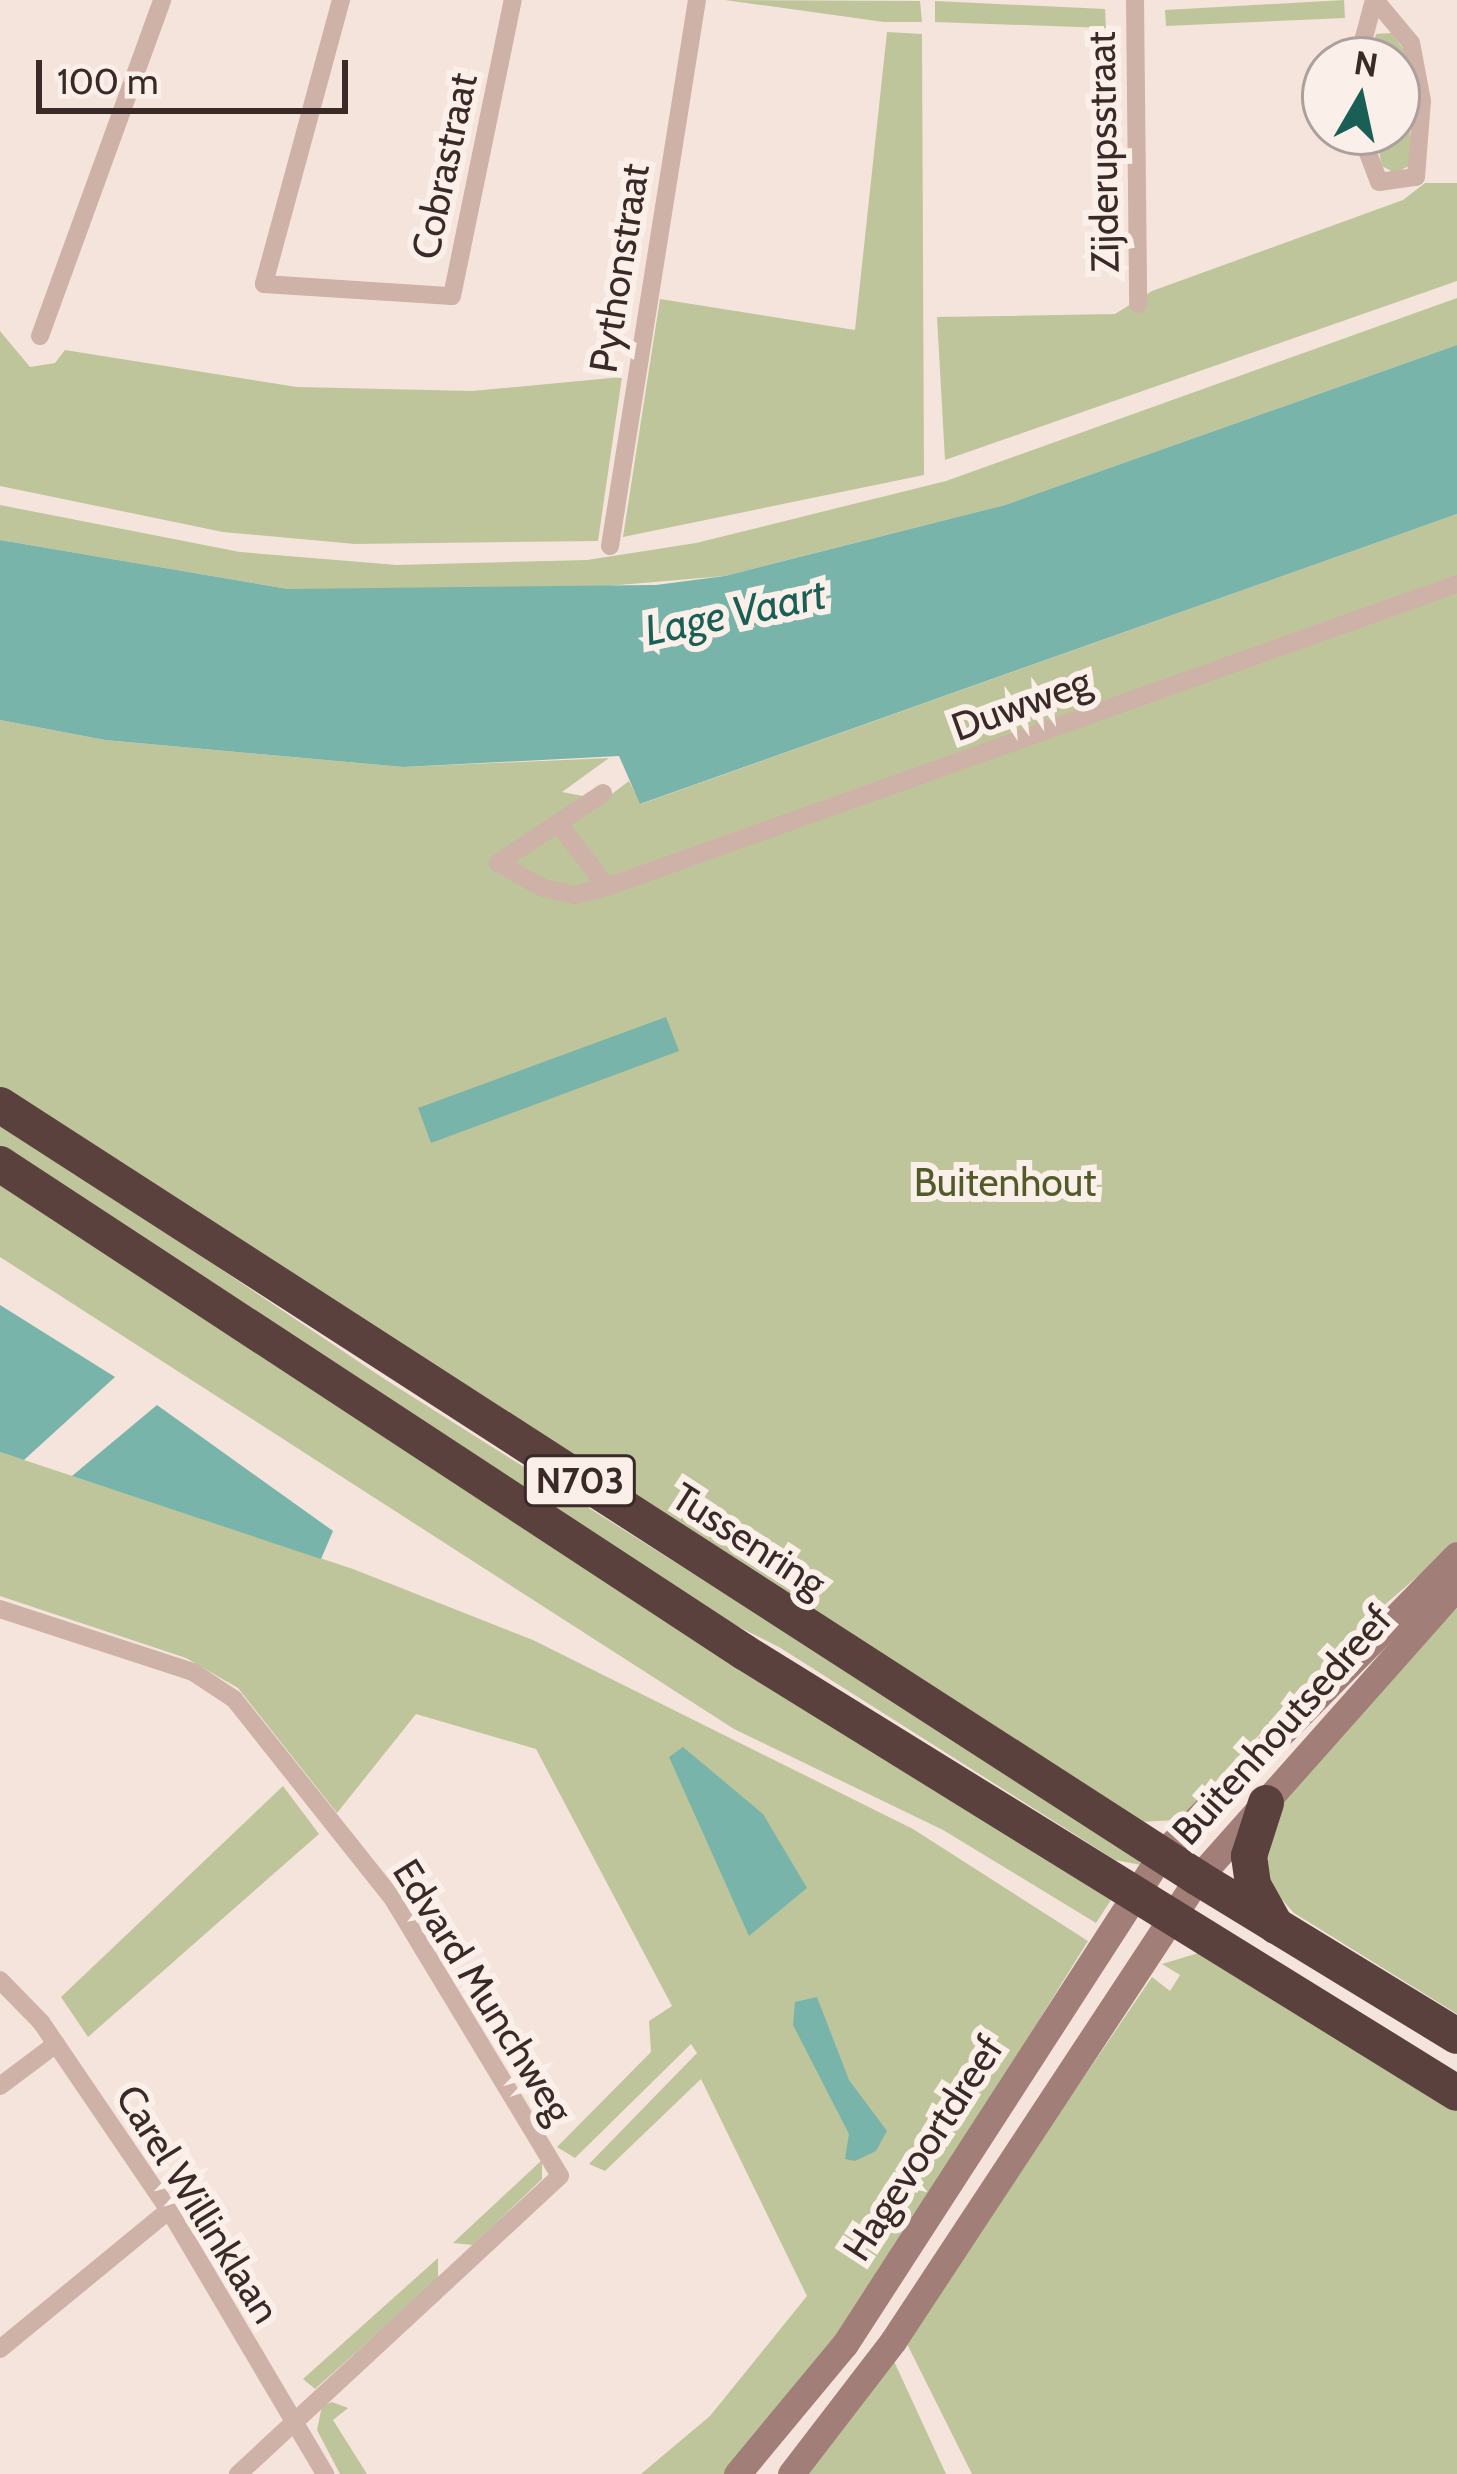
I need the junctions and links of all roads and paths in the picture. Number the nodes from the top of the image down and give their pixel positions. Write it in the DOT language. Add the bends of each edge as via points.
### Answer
graph roads {
  1 [pos="162,0"];
  2 [pos="341,0"];
  3 [pos="513,0"];
  4 [pos="697,0"];
  5 [pos="1135,0"];
  6 [pos="1374,0"];
  7 [pos="1364,36"];
  8 [pos="1405,36"];
  9 [pos="1369,156"];
  10 [pos="1418,156"];
  11 [pos="1138,304"];
  12 [pos="40,336"];
  13 [pos="610,546"];
  14 [pos="1457,584"];
  15 [pos="603,793"];
  16 [pos="558,823"];
  17 [pos="607,886"];
  18 [pos="0,1105"];
  19 [pos="0,1165"];
  20 [pos="1457,1555"];
  21 [pos="1457,1586"];
  22 [pos="0,1609"];
  23 [pos="1267,1803"];
  24 [pos="1161,1855"];
  25 [pos="1198,1879"];
  26 [pos="1133,1898"];
  27 [pos="1168,1919"];
  28 [pos="1278,1929"];
  29 [pos="0,1980"];
  30 [pos="1457,2036"];
  31 [pos="56,2044"];
  32 [pos="0,2086"];
  33 [pos="1457,2093"];
  34 [pos="169,2210"];
  35 [pos="0,2349"];
  36 [pos="297,2426"];
  37 [pos="238,2474"];
  38 [pos="325,2474"];
  39 [pos="736,2474"];
  40 [pos="791,2474"];
  1 -- 12 [label="street"];
  2 -- 3 [label="street, Cobrastraat" via="264,284 452,296"];
  4 -- 13 [label="street, Pythonstraat"];
  5 -- 11 [label="street, Zijderupsstraat"];
  6 -- 7 [label="street"];
  6 -- 8 [label="street"];
  9 -- 10 [label="street" via="1379,182 1416,177"];
  14 -- 17 [label="street, Duwweg"];
  15 -- 16 [label="street, Duwweg"];
  16 -- 17 [label="street"];
  16 -- 17 [label="street, Duwweg" via="498,863 575,895"];
  18 -- 24 [label="highway, Tussenring / N703"];
  19 -- 26 [label="highway, N703"];
  20 -- 24 [label="main road, Buitenhoutsedreef"];
  21 -- 23 [label="main road, Buitenhoutsedreef"];
  22 -- 36 [label="street, Edvard Munchweg" via="193,1672 234,1699 393,1898 560,2176"];
  23 -- 25 [label="main road, Buitenhoutsedreef"];
  23 -- 28 [label="highway" via="1250,1856 1253,1885"];
  24 -- 25 [label="highway, Tussenring / N703"];
  24 -- 26 [label="main road, Hagevoortdreef"];
  25 -- 27 [label="main road, Buitenhoutsedreef"];
  25 -- 28 [label="highway, Tussenring / N703"];
  26 -- 27 [label="highway, N703"];
  26 -- 39 [label="main road, Hagevoortdreef" via="845,2344"];
  27 -- 33 [label="highway, N703"];
  27 -- 40 [label="main road, Hagevoortdreef" via="892,2341"];
  28 -- 30 [label="highway, Tussenring / N703"];
  29 -- 31 [label="street, Carel Willinklaan"];
  31 -- 32 [label="street"];
  31 -- 34 [label="street, Carel Willinklaan"];
  34 -- 35 [label="street"];
  34 -- 36 [label="street, Carel Willinklaan"];
  36 -- 37 [label="street"];
  36 -- 38 [label="street, Carel Willinklaan"];
}
